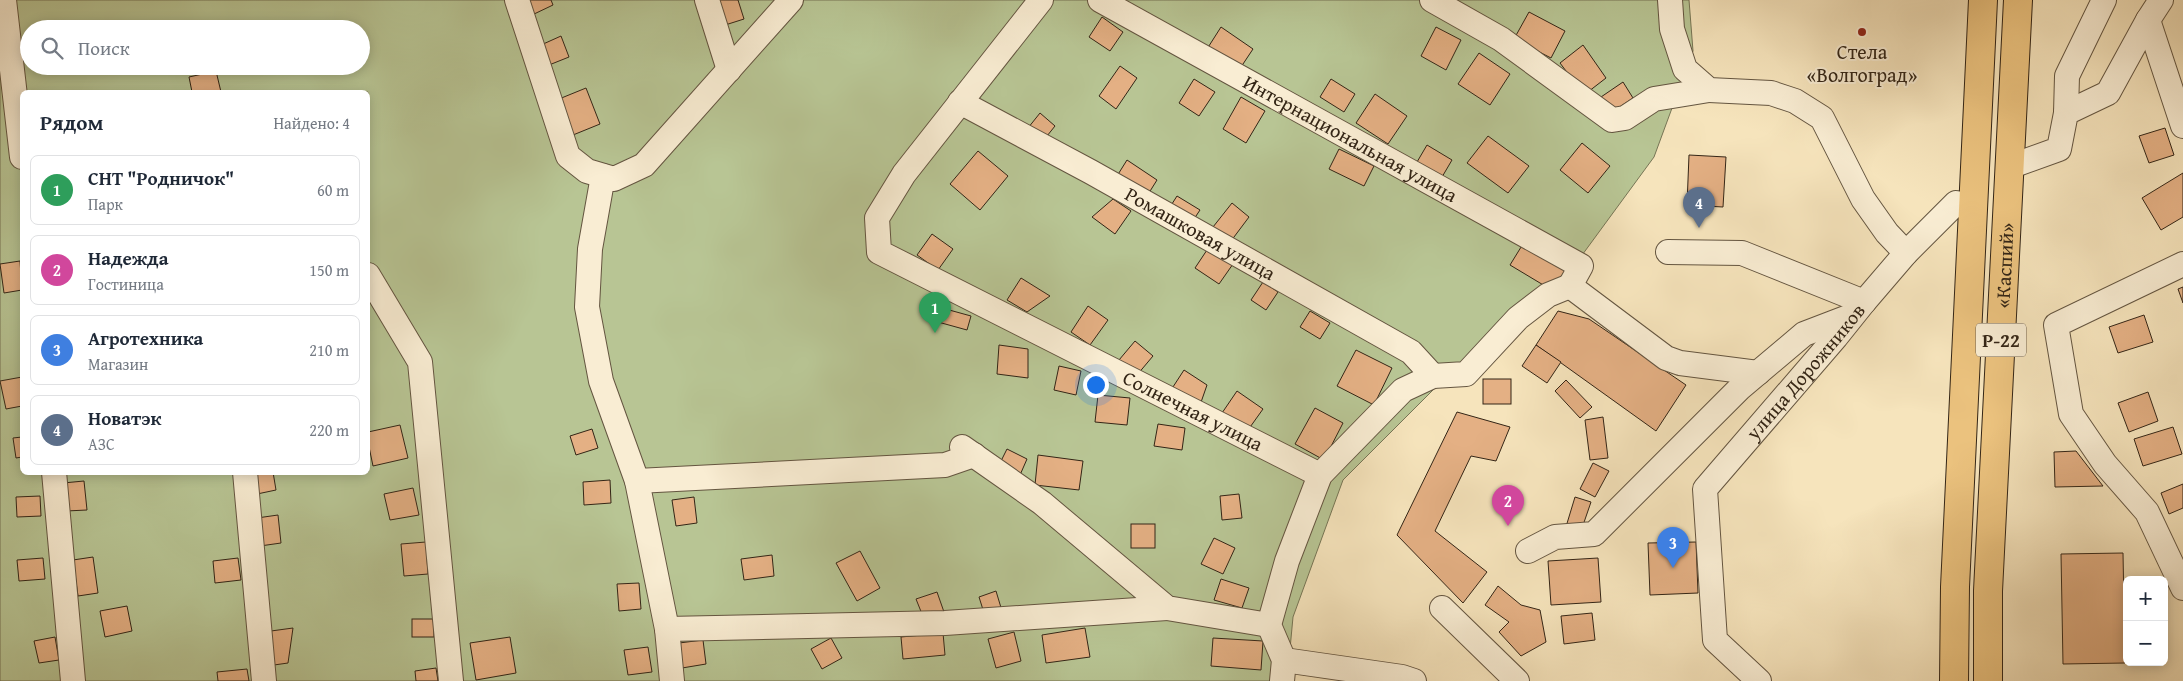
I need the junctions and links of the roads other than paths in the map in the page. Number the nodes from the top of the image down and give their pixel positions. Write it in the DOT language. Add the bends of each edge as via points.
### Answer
graph roads {
  1 [pos="4,0"];
  2 [pos="517,0"];
  3 [pos="708,0"];
  4 [pos="791,0"];
  5 [pos="1041,0"];
  6 [pos="1100,0"];
  7 [pos="1432,0"];
  8 [pos="1670,0"];
  9 [pos="1983,0"];
  10 [pos="2018,0"];
  11 [pos="2091,0"];
  12 [pos="2104,0"];
  13 [pos="2161,0"];
  14 [pos="2148,20"];
  15 [pos="2090,29"];
  16 [pos="729,70"];
  17 [pos="1709,90"];
  18 [pos="960,102"];
  19 [pos="2066,113"];
  20 [pos="2183,126"];
  21 [pos="20,140"];
  22 [pos="2010,166"];
  23 [pos="603,176"];
  24 [pos="1964,204"];
  25 [pos="1668,252"];
  26 [pos="1906,253"];
  27 [pos="2183,264"];
  28 [pos="370,277"];
  29 [pos="1570,286"];
  30 [pos="1857,309"];
  31 [pos="1758,373"];
  32 [pos="1433,376"];
  33 [pos="54,475"];
  34 [pos="245,475"];
  35 [pos="1320,475"];
  36 [pos="637,481"];
  37 [pos="1528,551"];
  38 [pos="2183,588"];
  39 [pos="1167,608"];
  40 [pos="1442,608"];
  41 [pos="1269,625"];
  42 [pos="667,629"];
  43 [pos="1283,671"];
  44 [pos="73,681"];
  45 [pos="264,681"];
  46 [pos="451,681"];
  47 [pos="672,681"];
  48 [pos="1414,681"];
  49 [pos="1517,681"];
  50 [pos="1760,681"];
  51 [pos="1954,681"];
  52 [pos="1988,681"];
  1 -- 21 [label="street"];
  2 -- 23 [label="street" via="568,156 587,171"];
  3 -- 16 [label="street"];
  4 -- 16 [label="street"];
  5 -- 18 [label="street"];
  6 -- 29 [label="street, Интернациональная улица" via="1581,266"];
  7 -- 17 [label="street" via="1501,39 1612,120 1625,118 1654,100"];
  8 -- 17 [label="street" via="1672,29 1686,70"];
  9 -- 24 [label="highway, «Каспий» / Р-22" via="1974,172"];
  10 -- 22 [label="highway, «Каспий» / Р-22"];
  11 -- 15 [label="street"];
  12 -- 15 [label="street"];
  13 -- 14 [label="street"];
  14 -- 19 [label="street" via="2108,94"];
  14 -- 20 [label="street"];
  15 -- 19 [label="street" via="2068,76"];
  16 -- 23 [label="street" via="644,165 614,179"];
  17 -- 26 [label="street" via="1771,93 1795,101 1822,118 1863,199"];
  18 -- 32 [label="street, Ромашковая улица" via="1411,352"];
  18 -- 35 [label="street, Солнечная улица" via="904,174 877,218 879,252"];
  19 -- 22 [label="street" via="2059,148"];
  22 -- 52 [label="highway, «Каспий» / Р-22" via="1988,591"];
  23 -- 36 [label="street" via="590,249 587,307 601,381"];
  24 -- 26 [label="street, улица Дорожников"];
  24 -- 51 [label="highway, «Каспий» / Р-22"];
  25 -- 30 [label="street" via="1742,253"];
  26 -- 30 [label="street, улица Дорожников"];
  27 -- 38 [label="street" via="2056,325 2071,414 2105,464 2147,512"];
  28 -- 46 [label="street" via="420,362"];
  29 -- 31 [label="street" via="1666,358 1680,363"];
  29 -- 32 [label="street" via="1548,295 1518,318 1466,374"];
  30 -- 31 [label="street" via="1804,334"];
  30 -- 50 [label="street, улица Дорожников" via="1705,489 1716,640"];
  31 -- 37 [label="street" via="1594,534 1555,537"];
  32 -- 35 [label="street" via="1403,390"];
  33 -- 44 [label="street"];
  34 -- 45 [label="street"];
  35 -- 41 [label="street" via="1287,561"];
  36 -- 39 [label="street" via="945,465 968,451 1042,503"];
  36 -- 42 [label="street"];
  39 -- 41 [label="street"];
  39 -- 42 [label="street" via="945,623"];
  40 -- 49 [label="street"];
  41 -- 43 [label="street"];
  42 -- 47 [label="street"];
  43 -- 48 [label="street" via="1402,677"];
}
